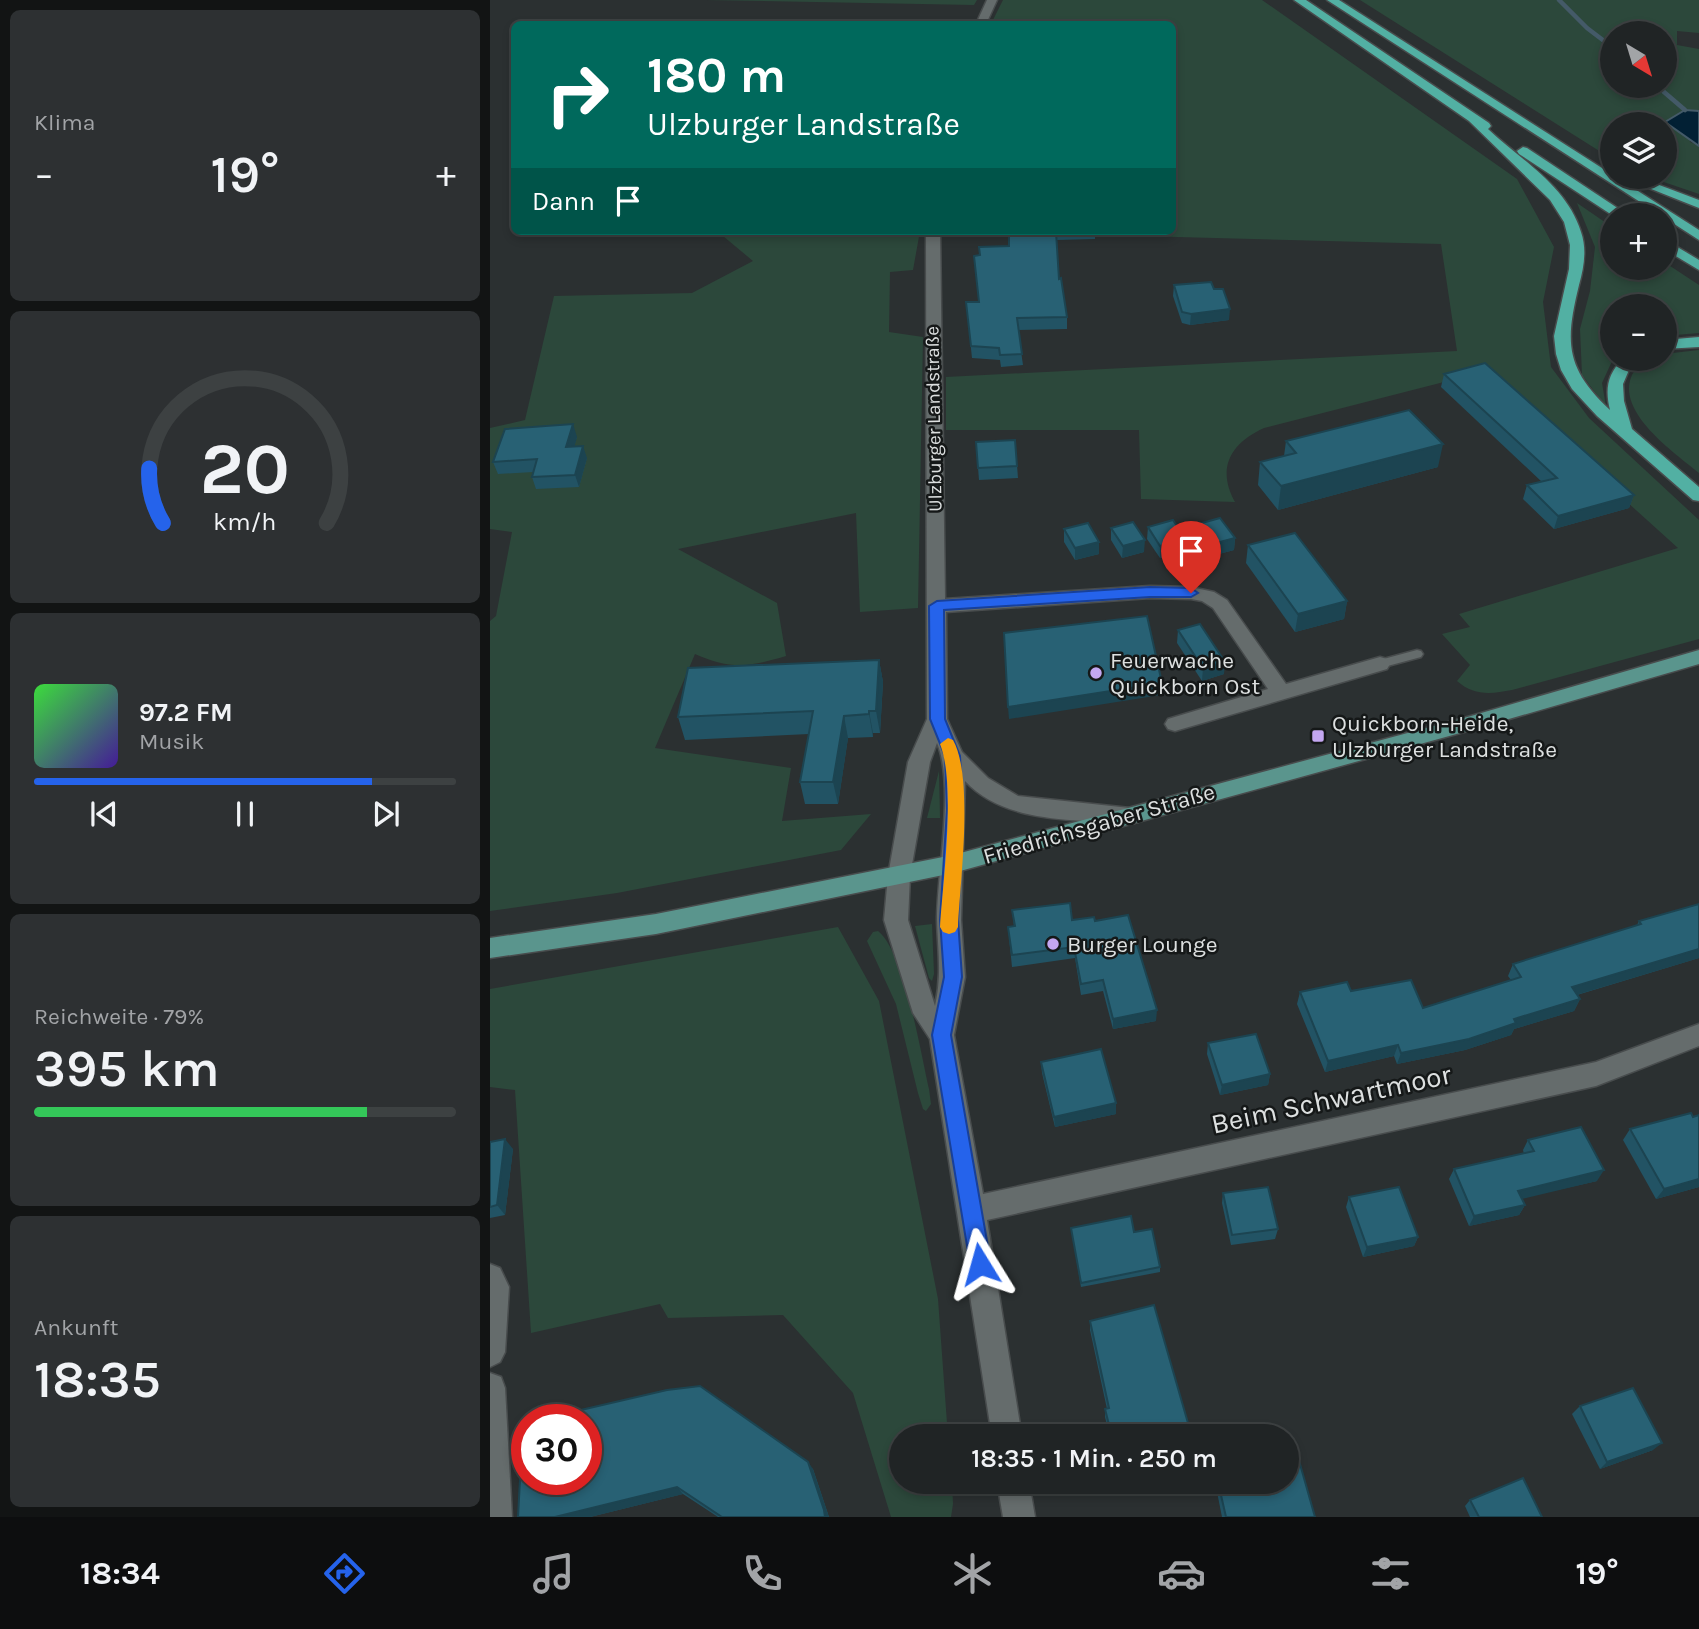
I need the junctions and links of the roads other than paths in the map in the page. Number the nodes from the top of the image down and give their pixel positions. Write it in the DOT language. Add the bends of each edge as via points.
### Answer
graph roads {
  1 [pos="992,0"];
  2 [pos="1298,0"];
  3 [pos="1332,0"];
  4 [pos="982,21"];
  5 [pos="1474,119"];
  6 [pos="1530,129"];
  7 [pos="1600,163"];
  8 [pos="1659,189"];
  9 [pos="1603,203"];
  10 [pos="1699,204"];
  11 [pos="933,235"];
  12 [pos="1699,236"];
  13 [pos="1677,252"];
  14 [pos="1699,266"];
  15 [pos="1699,342"];
  16 [pos="1677,344"];
  17 [pos="1620,371"];
  18 [pos="1624,431"];
  19 [pos="1699,496"];
  20 [pos="937,606"];
  21 [pos="1418,654"];
  22 [pos="1699,657"];
  23 [pos="1380,664"];
  24 [pos="1282,694"];
  25 [pos="937,719"];
  26 [pos="1175,724"];
  27 [pos="953,756"];
  28 [pos="1130,816"];
  29 [pos="953,864"];
  30 [pos="899,876"];
  31 [pos="490,948"];
  32 [pos="942,1035"];
  33 [pos="1699,1035"];
  34 [pos="972,1210"];
  35 [pos="490,1278"];
  36 [pos="490,1352"];
  37 [pos="490,1388"];
  38 [pos="1005,1424"];
  39 [pos="1015,1494"];
  40 [pos="496,1517"];
  41 [pos="1019,1517"];
  1 -- 4 [label="street"];
  2 -- 5 [label="highway"];
  3 -- 6 [label="highway"];
  5 -- 9 [label="highway"];
  5 -- 18 [label="highway" via="1538,178 1572,224 1578,262 1560,342 1567,368 1583,391"];
  6 -- 7 [label="highway"];
  6 -- 12 [label="highway"];
  8 -- 10 [label="highway"];
  11 -- 20 [label="street, Ulzburger Landstraße"];
  13 -- 14 [label="highway"];
  15 -- 16 [label="highway"];
  17 -- 18 [label="highway" via="1612,392"];
  18 -- 19 [label="highway"];
  20 -- 24 [label="street" via="1150,592 1207,596 1220,604"];
  20 -- 25 [label="street, Ulzburger Landstraße"];
  21 -- 23 [label="lane"];
  22 -- 28 [label="main road, Friedrichsgaber Straße"];
  23 -- 24 [label="street"];
  24 -- 26 [label="street"];
  25 -- 27 [label="street, Ulzburger Landstraße"];
  25 -- 30 [label="street, Ulzburger Landstraße" via="919,762"];
  27 -- 28 [label="street, Ulzburger Landstraße" via="980,784 1014,804"];
  27 -- 29 [label="street, Ulzburger Landstraße"];
  28 -- 29 [label="main road, Friedrichsgaber Straße"];
  29 -- 30 [label="main road, Friedrichsgaber Straße"];
  29 -- 32 [label="street, Ulzburger Landstraße" via="949,927 953,977"];
  30 -- 31 [label="main road, Friedrichsgaber Straße" via="656,924"];
  30 -- 32 [label="street, Ulzburger Landstraße" via="896,920 925,1013"];
  32 -- 34 [label="street, Ulzburger Landstraße"];
  33 -- 34 [label="street, Beim Schwartmoor" via="1596,1074"];
  34 -- 38 [label="street, Ulzburger Landstraße"];
  35 -- 36 [label="street" via="495,1287"];
  37 -- 40 [label="street"];
  39 -- 41 [label="street"];
}
